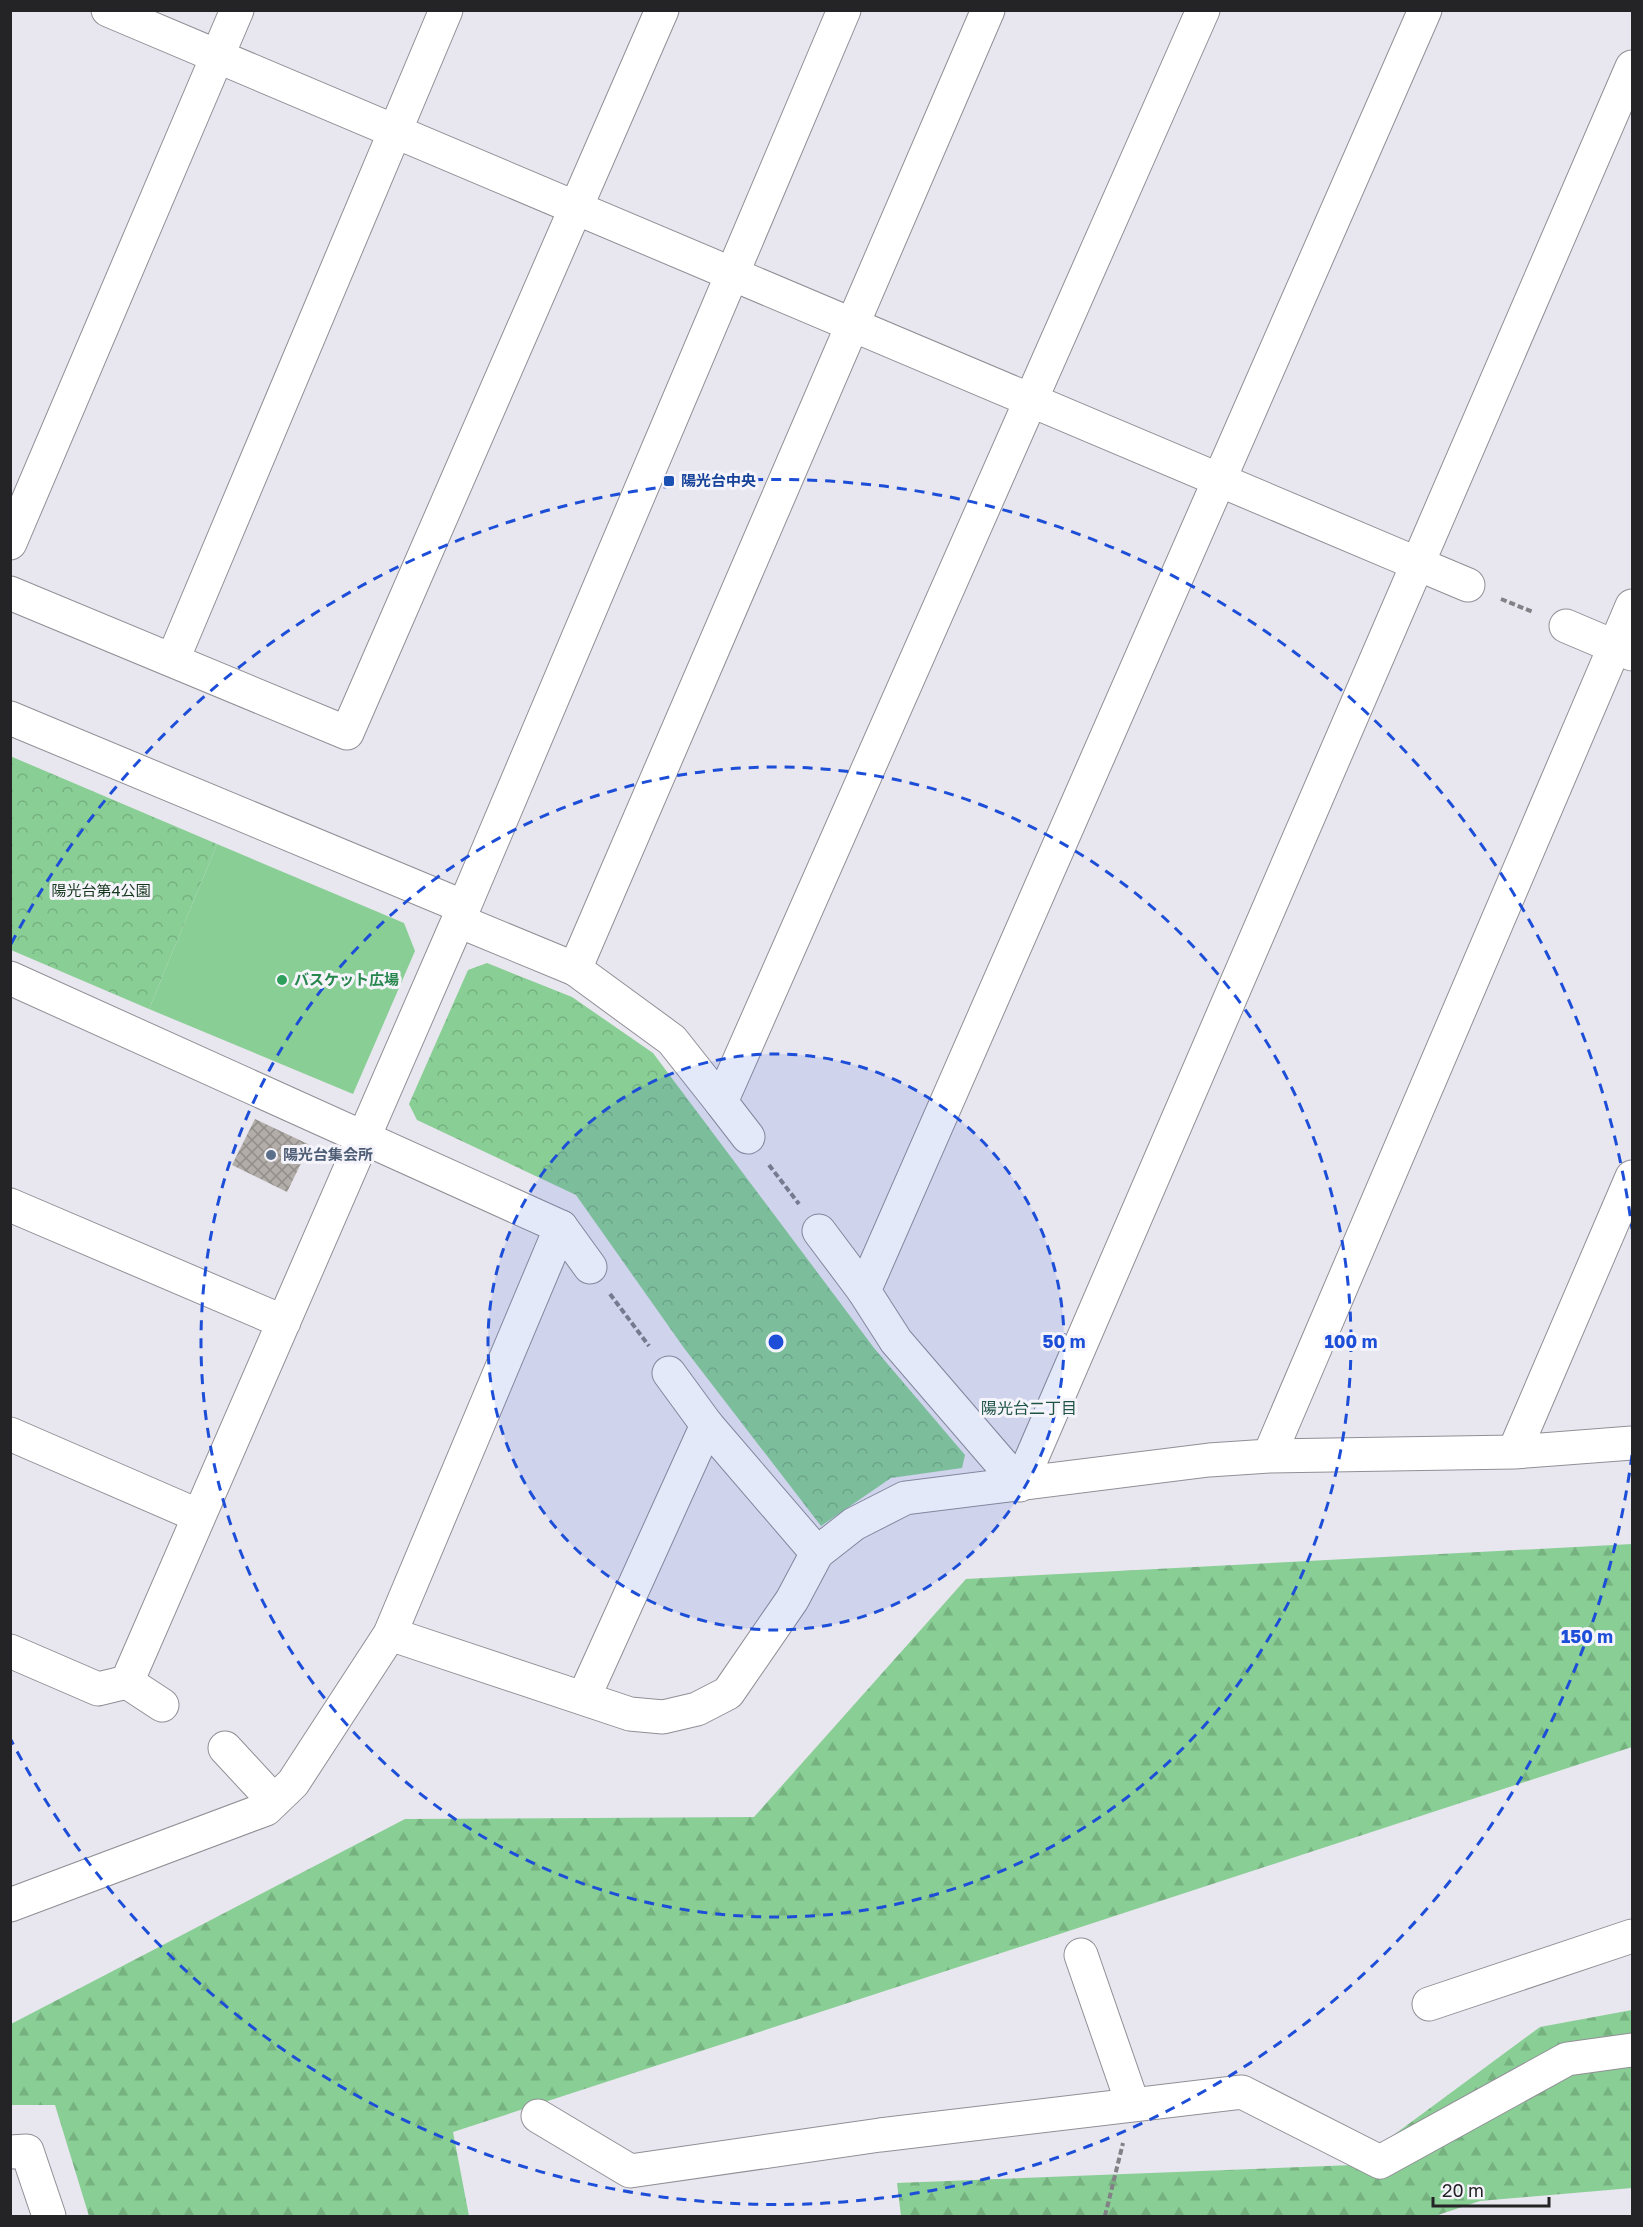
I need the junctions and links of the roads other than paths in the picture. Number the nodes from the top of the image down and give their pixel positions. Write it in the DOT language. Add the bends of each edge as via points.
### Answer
graph roads {
  1 [pos="108,10"];
  2 [pos="237,10"];
  3 [pos="446,10"];
  4 [pos="662,10"];
  5 [pos="844,10"];
  6 [pos="988,10"];
  7 [pos="1203,10"];
  8 [pos="1425,10"];
  9 [pos="218,57"];
  10 [pos="1632,67"];
  11 [pos="395,132"];
  12 [pos="576,208"];
  13 [pos="732,274"];
  14 [pos="852,325"];
  15 [pos="1031,400"];
  16 [pos="1219,480"];
  17 [pos="10,543"];
  18 [pos="1418,564"];
  19 [pos="1467,585"];
  20 [pos="10,593"];
  21 [pos="1632,606"];
  22 [pos="1566,626"];
  23 [pos="1624,650"];
  24 [pos="173,659"];
  25 [pos="10,718"];
  26 [pos="461,914"];
  27 [pos="575,969"];
  28 [pos="10,978"];
  29 [pos="721,1102"];
  30 [pos="748,1137"];
  31 [pos="364,1138"];
  32 [pos="1632,1177"];
  33 [pos="10,1205"];
  34 [pos="561,1227"];
  35 [pos="819,1231"];
  36 [pos="590,1266"];
  37 [pos="864,1291"];
  38 [pos="284,1322"];
  39 [pos="669,1373"];
  40 [pos="707,1425"];
  41 [pos="10,1434"];
  42 [pos="1632,1443"];
  43 [pos="1514,1452"];
  44 [pos="1269,1456"];
  45 [pos="1020,1485"];
  46 [pos="199,1516"];
  47 [pos="817,1553"];
  48 [pos="390,1634"];
  49 [pos="10,1652"];
  50 [pos="127,1682"];
  51 [pos="584,1697"];
  52 [pos="162,1706"];
  53 [pos="225,1749"];
  54 [pos="274,1801"];
  55 [pos="10,1905"];
  56 [pos="1632,1936"];
  57 [pos="1081,1955"];
  58 [pos="1429,2004"];
  59 [pos="1632,2050"];
  60 [pos="1133,2105"];
  61 [pos="538,2116"];
  62 [pos="10,2152"];
  63 [pos="49,2217"];
  1 -- 9 [label="street"];
  2 -- 9 [label="street"];
  3 -- 11 [label="street"];
  4 -- 12 [label="street"];
  5 -- 13 [label="street"];
  6 -- 14 [label="street"];
  7 -- 15 [label="street"];
  8 -- 16 [label="street"];
  9 -- 11 [label="street"];
  9 -- 17 [label="street"];
  10 -- 18 [label="street"];
  11 -- 12 [label="street"];
  11 -- 24 [label="street"];
  12 -- 13 [label="street"];
  12 -- 24 [label="street" via="347,733"];
  13 -- 14 [label="street"];
  13 -- 26 [label="street"];
  14 -- 15 [label="street"];
  14 -- 27 [label="street"];
  15 -- 16 [label="street"];
  15 -- 29 [label="street"];
  16 -- 18 [label="street"];
  16 -- 37 [label="street"];
  18 -- 19 [label="street"];
  18 -- 45 [label="street"];
  20 -- 24 [label="street"];
  21 -- 23 [label="street"];
  22 -- 23 [label="street"];
  23 -- 44 [label="street"];
  25 -- 26 [label="street"];
  26 -- 27 [label="street"];
  26 -- 31 [label="street"];
  27 -- 29 [label="street" via="672,1040"];
  28 -- 31 [label="street"];
  29 -- 30 [label="street"];
  31 -- 34 [label="street"];
  31 -- 38 [label="street"];
  32 -- 43 [label="street"];
  33 -- 38 [label="street"];
  34 -- 36 [label="street"];
  34 -- 48 [label="street"];
  35 -- 37 [label="street"];
  37 -- 45 [label="street" via="896,1341"];
  38 -- 46 [label="street"];
  39 -- 40 [label="street"];
  40 -- 47 [label="street"];
  40 -- 51 [label="street"];
  41 -- 46 [label="street"];
  42 -- 43 [label="street"];
  43 -- 44 [label="street"];
  44 -- 45 [label="street"];
  45 -- 47 [label="street" via="905,1498 854,1524"];
  46 -- 50 [label="street"];
  47 -- 51 [label="street" via="792,1600 728,1694 697,1709 663,1717 630,1714"];
  48 -- 51 [label="street"];
  48 -- 54 [label="street" via="293,1783"];
  49 -- 50 [label="street" via="98,1689"];
  50 -- 52 [label="street"];
  53 -- 54 [label="street"];
  54 -- 55 [label="street" via="266,1809 230,1824"];
  56 -- 58 [label="street"];
  57 -- 60 [label="street"];
  59 -- 60 [label="street" via="1567,2059 1380,2162 1242,2092"];
  60 -- 61 [label="street" via="880,2135 630,2171"];
  62 -- 63 [label="street" via="27,2151"];
}
